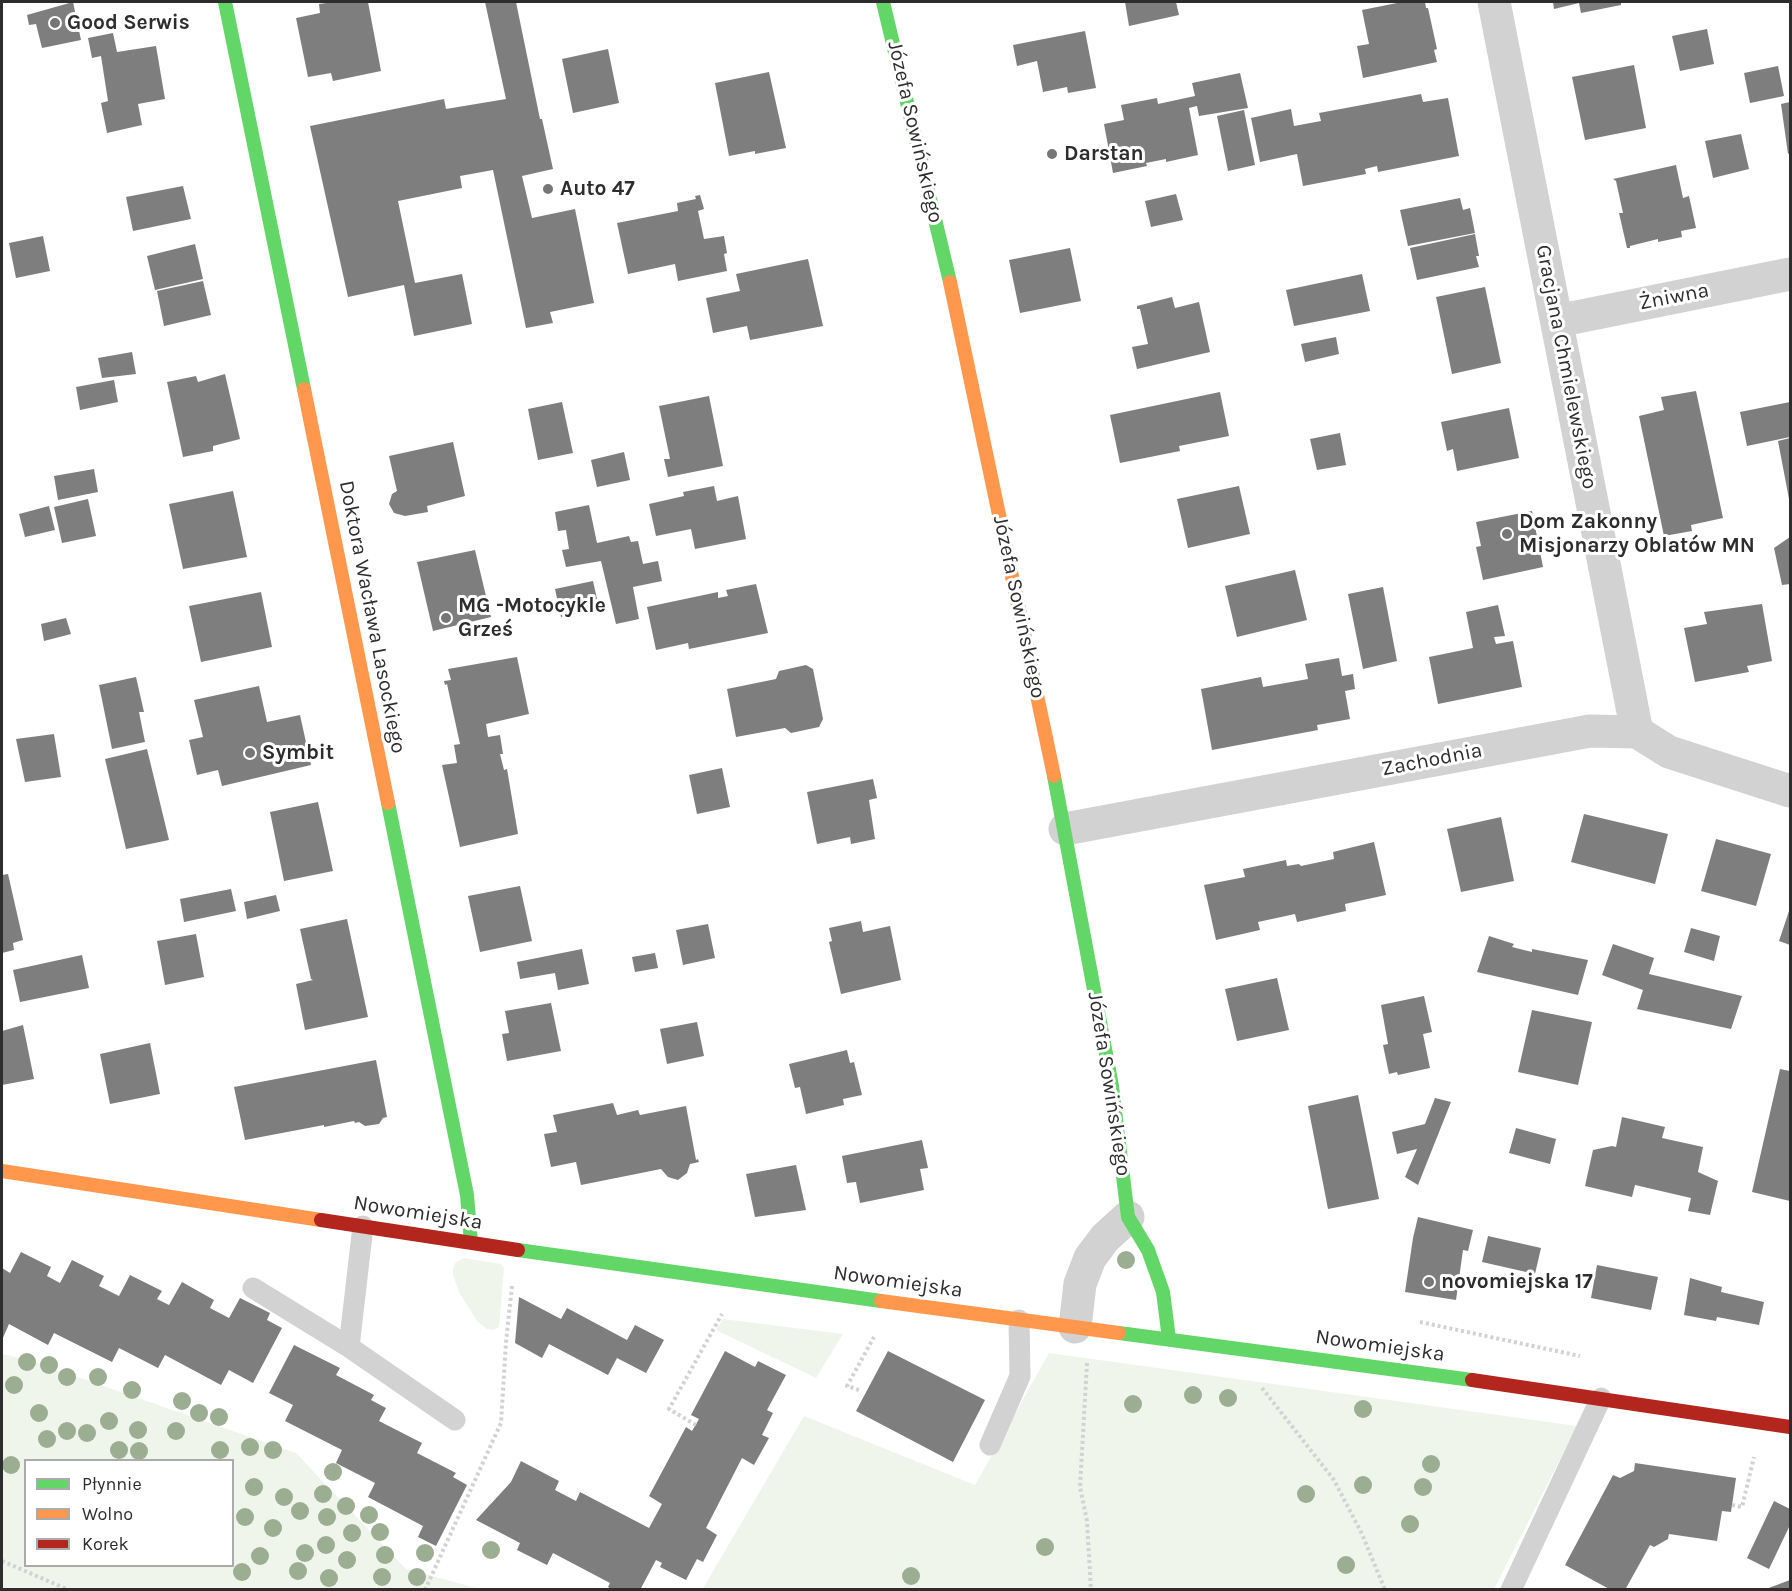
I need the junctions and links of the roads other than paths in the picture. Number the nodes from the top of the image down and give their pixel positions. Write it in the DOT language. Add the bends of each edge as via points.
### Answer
graph roads {
  1 [pos="225,2"];
  2 [pos="883,2"];
  3 [pos="1494,2"];
  4 [pos="1791,274"];
  5 [pos="1557,321"];
  6 [pos="1637,732"];
  7 [pos="1791,791"];
  8 [pos="1065,829"];
  9 [pos="2,1171"];
  10 [pos="1128,1217"];
  11 [pos="363,1226"];
  12 [pos="471,1242"];
  13 [pos="253,1288"];
  14 [pos="1019,1320"];
  15 [pos="1081,1339"];
  16 [pos="1169,1339"];
  17 [pos="349,1347"];
  18 [pos="1601,1398"];
  19 [pos="455,1420"];
  20 [pos="1791,1427"];
  21 [pos="990,1445"];
  22 [pos="1511,1590"];
  1 -- 12 [label="street, Doktora Wacława Lasockiego" via="465,1184"];
  2 -- 8 [label="street, Józefa Sowińskiego" via="952,290"];
  3 -- 5 [label="street, Gracjana Chmielewskiego"];
  4 -- 5 [label="street, Żniwna"];
  5 -- 6 [label="street, Gracjana Chmielewskiego"];
  6 -- 7 [label="street" via="1669,752"];
  6 -- 8 [label="street, Zachodnia" via="1590,731"];
  8 -- 10 [label="street, Józefa Sowińskiego" via="1112,1086"];
  9 -- 11 [label="street, Nowomiejska"];
  10 -- 15 [label="street" via="1090,1258 1080,1284"];
  10 -- 16 [label="street, Józefa Sowińskiego" via="1148,1250 1163,1292"];
  11 -- 12 [label="street, Nowomiejska"];
  11 -- 17 [label="lane"];
  12 -- 14 [label="street, Nowomiejska"];
  13 -- 17 [label="lane"];
  14 -- 15 [label="street, Nowomiejska"];
  14 -- 21 [label="lane" via="1020,1376"];
  15 -- 16 [label="street, Nowomiejska"];
  16 -- 18 [label="street, Nowomiejska"];
  17 -- 19 [label="lane"];
  18 -- 20 [label="street, Nowomiejska"];
  18 -- 22 [label="lane"];
}
